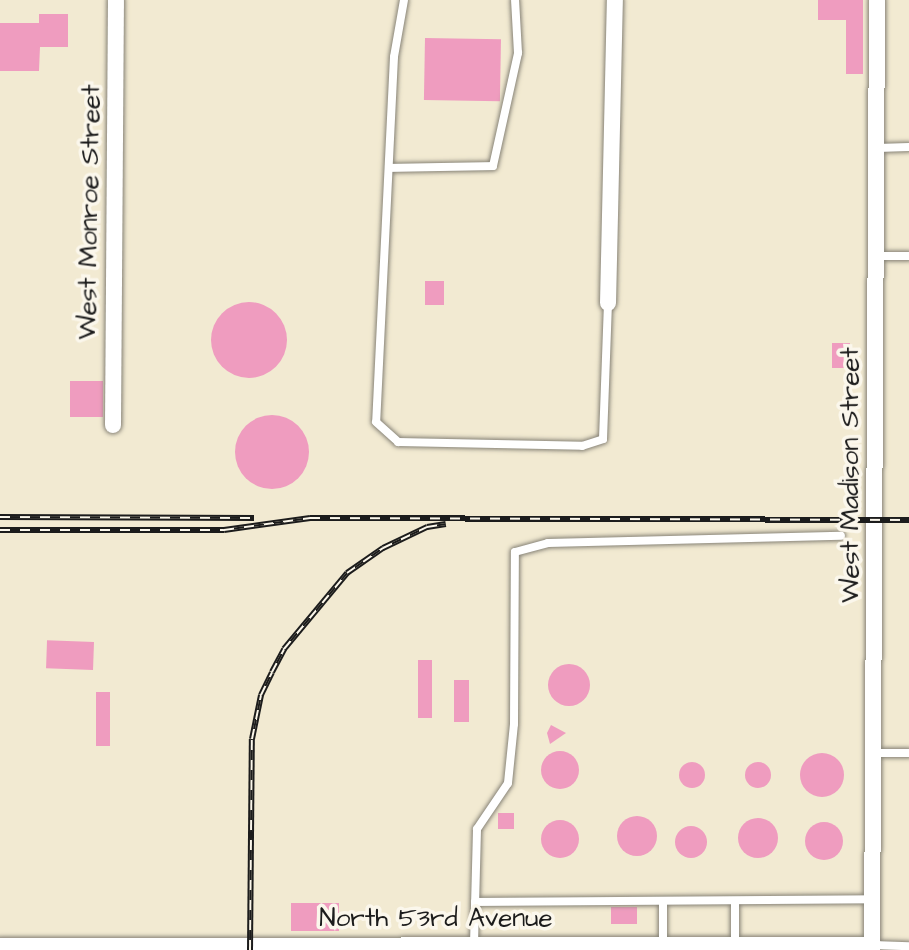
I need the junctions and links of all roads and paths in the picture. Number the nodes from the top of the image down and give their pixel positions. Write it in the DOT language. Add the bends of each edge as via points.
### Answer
graph roads {
  1 [pos="116,0"];
  2 [pos="404,0"];
  3 [pos="515,0"];
  4 [pos="614,0"];
  5 [pos="877,0"];
  6 [pos="909,147"];
  7 [pos="877,148"];
  8 [pos="388,168"];
  9 [pos="877,256"];
  10 [pos="909,256"];
  11 [pos="608,303"];
  12 [pos="113,425"];
  13 [pos="841,537"];
  14 [pos="874,753"];
  15 [pos="909,753"];
  16 [pos="873,899"];
  17 [pos="663,901"];
  18 [pos="736,901"];
  19 [pos="475,902"];
  20 [pos="474,944"];
  21 [pos="663,945"];
  22 [pos="736,945"];
  23 [pos="0,946"];
  24 [pos="909,946"];
  25 [pos="873,948"];
  1 -- 12 [label="street, West Monroe Street"];
  2 -- 8 [label="lane" via="394,57"];
  3 -- 8 [label="lane" via="519,54 493,166"];
  4 -- 11 [label="street"];
  5 -- 7 [label="street, West Madison Street"];
  6 -- 7 [label="lane"];
  7 -- 9 [label="street, West Madison Street"];
  8 -- 11 [label="lane" via="376,422 398,442 582,446 603,439"];
  9 -- 10 [label="lane"];
  9 -- 14 [label="street, West Madison Street"];
  13 -- 19 [label="lane" via="548,543 515,552 514,724 508,783 477,830"];
  14 -- 15 [label="lane"];
  14 -- 16 [label="street, West Madison Street"];
  16 -- 18 [label="lane"];
  16 -- 25 [label="street, West Madison Street"];
  17 -- 18 [label="lane"];
  17 -- 19 [label="lane"];
  17 -- 21 [label="lane"];
  18 -- 22 [label="lane"];
  19 -- 20 [label="lane"];
  20 -- 21 [label="street, North 53rd Avenue"];
  20 -- 23 [label="street, North 53rd Avenue"];
  21 -- 22 [label="street, North 53rd Avenue"];
  22 -- 25 [label="street, North 53rd Avenue"];
  24 -- 25 [label="lane"];
}
